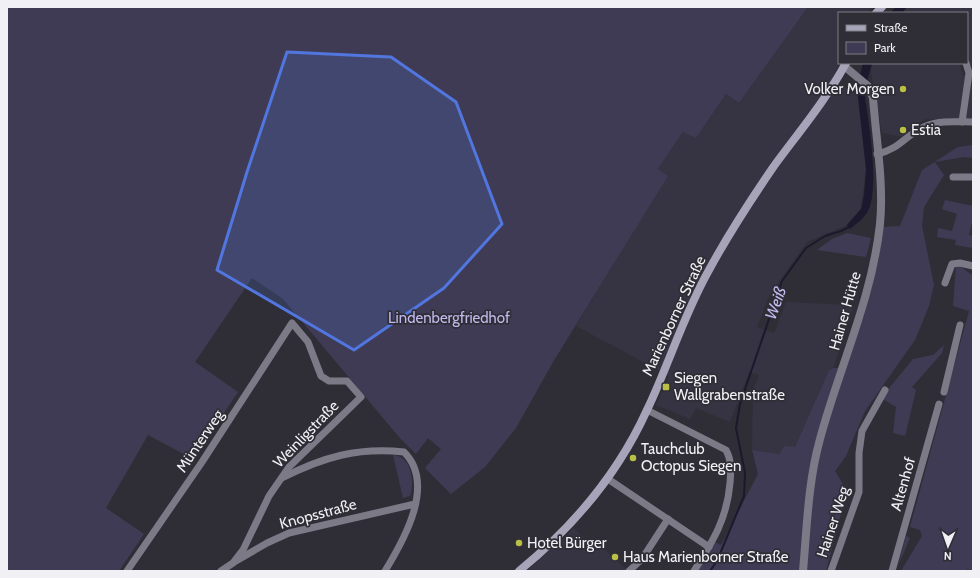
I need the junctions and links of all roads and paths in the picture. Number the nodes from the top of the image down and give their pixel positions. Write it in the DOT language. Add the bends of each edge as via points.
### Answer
graph roads {
  1 [pos="966,64"];
  2 [pos="845,65"];
  3 [pos="962,122"];
  4 [pos="973,122"];
  5 [pos="877,154"];
  6 [pos="953,177"];
  7 [pos="973,177"];
  8 [pos="973,266"];
  9 [pos="945,283"];
  10 [pos="292,323"];
  11 [pos="960,325"];
  12 [pos="885,390"];
  13 [pos="944,392"];
  14 [pos="939,404"];
  15 [pos="647,410"];
  16 [pos="281,479"];
  17 [pos="608,479"];
  18 [pos="415,504"];
  19 [pos="668,519"];
  20 [pos="709,547"];
  21 [pos="233,563"];
  22 [pos="127,571"];
  23 [pos="221,571"];
  24 [pos="385,571"];
  25 [pos="518,571"];
  26 [pos="629,571"];
  27 [pos="694,571"];
  28 [pos="803,571"];
  29 [pos="831,571"];
  30 [pos="892,571"];
  1 -- 3 [label="street" via="969,73"];
  2 -- 5 [label="street, Hainer Hütte" via="868,86 873,98"];
  2 -- 15 [label="main road, Marienborner Straße" via="828,94 773,168 709,270"];
  3 -- 4 [label="street"];
  3 -- 5 [label="street" via="937,122 924,126 894,149"];
  5 -- 28 [label="street, Hainer Hütte" via="881,200 878,237 862,310 814,464"];
  6 -- 7 [label="street"];
  8 -- 9 [label="street" via="952,264"];
  10 -- 16 [label="street, Weinligstraße" via="308,342 321,376 329,381 347,381 361,397 289,467"];
  10 -- 22 [label="street, Münterweg" via="202,462"];
  11 -- 13 [label="street"];
  12 -- 29 [label="street, Hainer Weg" via="862,431 859,492"];
  14 -- 30 [label="street, Altenhof"];
  15 -- 17 [label="main road, Marienborner Straße"];
  15 -- 20 [label="street" via="726,450 731,459 727,509"];
  16 -- 18 [label="street" via="304,467 348,452 404,452 410,457 417,475"];
  16 -- 21 [label="street, Weinligstraße"];
  17 -- 19 [label="street"];
  17 -- 25 [label="main road, Marienborner Straße" via="573,521"];
  18 -- 21 [label="street, Knopsstraße" via="289,533"];
  18 -- 24 [label="street" via="405,535"];
  19 -- 20 [label="street"];
  19 -- 26 [label="street" via="642,559"];
  20 -- 27 [label="street"];
  21 -- 23 [label="street, Weinligstraße"];
}
